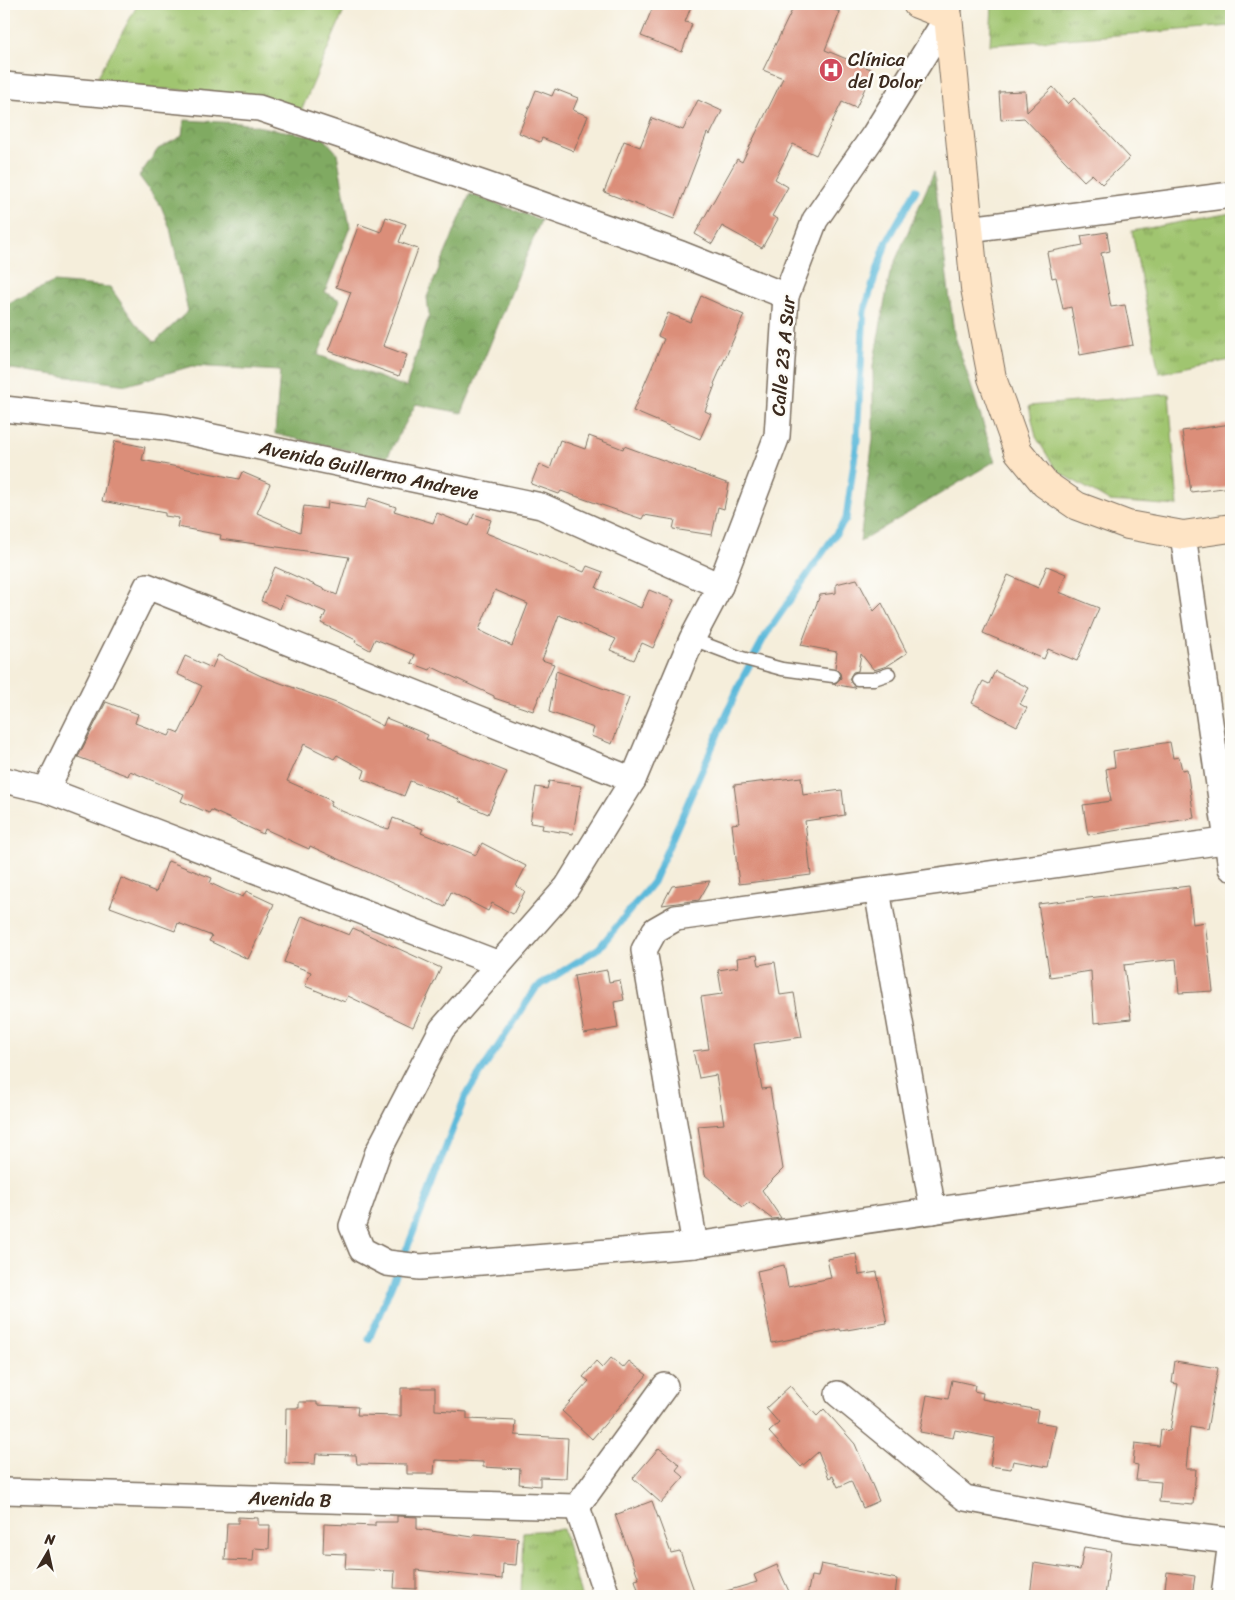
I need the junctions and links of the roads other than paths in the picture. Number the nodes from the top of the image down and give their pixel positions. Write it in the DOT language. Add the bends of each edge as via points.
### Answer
graph roads {
  1 [pos="916,4"];
  2 [pos="949,10"];
  3 [pos="4,85"];
  4 [pos="1231,195"];
  5 [pos="969,229"];
  6 [pos="786,296"];
  7 [pos="4,409"];
  8 [pos="1231,528"];
  9 [pos="1183,535"];
  10 [pos="720,586"];
  11 [pos="692,639"];
  12 [pos="889,674"];
  13 [pos="833,676"];
  14 [pos="857,679"];
  15 [pos="4,780"];
  16 [pos="633,780"];
  17 [pos="46,790"];
  18 [pos="1230,840"];
  19 [pos="1231,868"];
  20 [pos="877,890"];
  21 [pos="499,964"];
  22 [pos="1231,1168"];
  23 [pos="932,1211"];
  24 [pos="695,1245"];
  25 [pos="665,1386"];
  26 [pos="838,1394"];
  27 [pos="4,1491"];
  28 [pos="577,1507"];
  29 [pos="1231,1541"];
  30 [pos="607,1596"];
  31 [pos="1224,1596"];
  1 -- 2 [label="street"];
  2 -- 5 [label="street"];
  2 -- 6 [label="street, Calle 23 A Sur" via="874,135 815,220"];
  3 -- 6 [label="street" via="258,108 681,254"];
  4 -- 5 [label="street"];
  5 -- 9 [label="street" via="975,288 992,378 1018,451 1045,484 1077,506 1128,525"];
  6 -- 10 [label="street, Calle 23 A Sur" via="777,436"];
  7 -- 10 [label="street, Avenida Guillermo Andreve" via="165,427 541,506"];
  8 -- 9 [label="street"];
  9 -- 18 [label="street"];
  10 -- 11 [label="street, Calle 23 A Sur"];
  11 -- 13 [label="lane" via="782,669"];
  11 -- 16 [label="street, Calle 23 A Sur"];
  12 -- 14 [label="lane" via="874,679"];
  15 -- 17 [label="street"];
  16 -- 17 [label="street" via="147,586"];
  16 -- 21 [label="street, Calle 23 A Sur" via="566,887"];
  17 -- 21 [label="street"];
  18 -- 19 [label="street"];
  18 -- 20 [label="street"];
  20 -- 23 [label="street"];
  20 -- 24 [label="street" via="676,918 655,930 648,939 644,950"];
  21 -- 24 [label="street, Calle 23 A Sur" via="442,1029 378,1152 352,1226 362,1250 387,1263 420,1267"];
  22 -- 23 [label="street, Calle 23 A Sur"];
  23 -- 24 [label="street, Calle 23 A Sur"];
  25 -- 28 [label="street"];
  26 -- 29 [label="street" via="965,1498 1124,1528"];
  27 -- 28 [label="street, Avenida B"];
  28 -- 30 [label="street"];
  29 -- 31 [label="street"];
}
